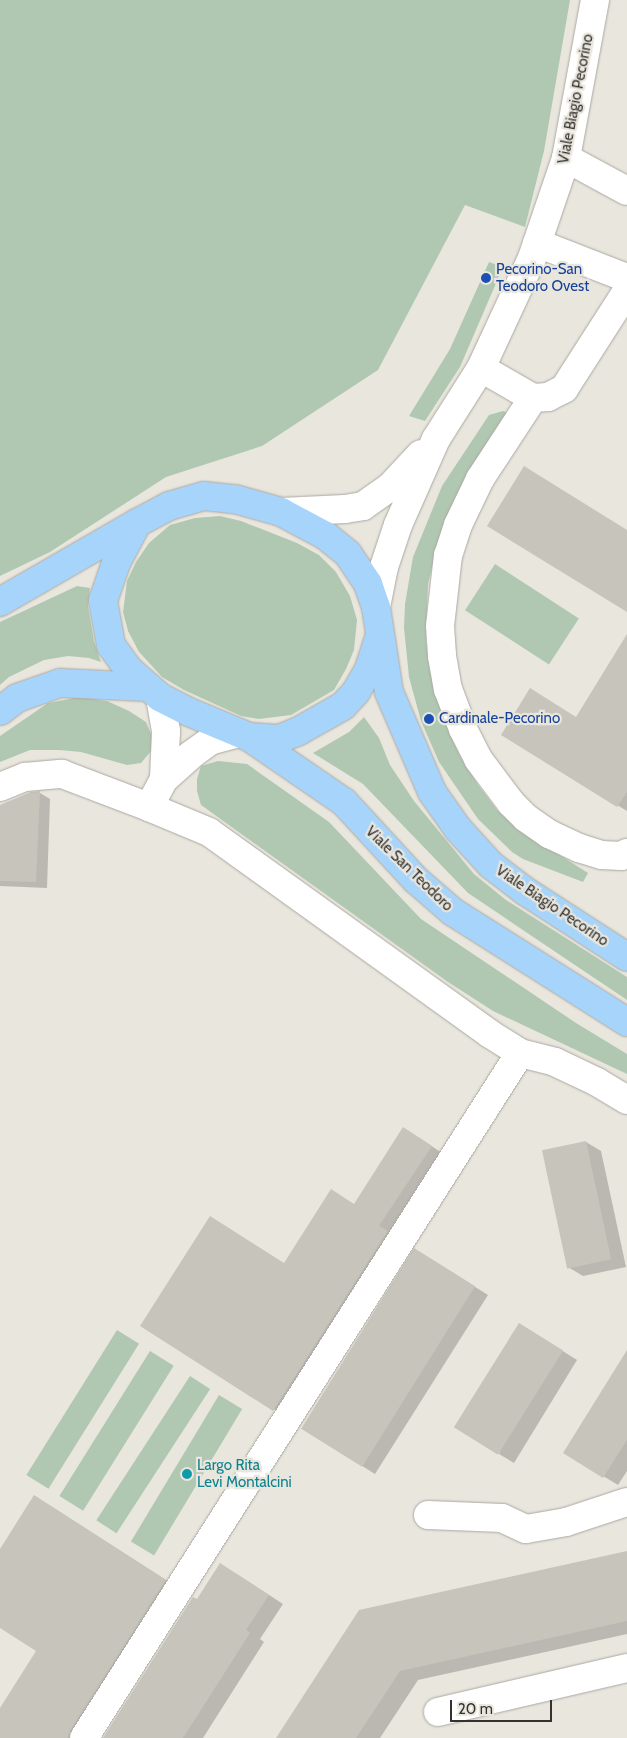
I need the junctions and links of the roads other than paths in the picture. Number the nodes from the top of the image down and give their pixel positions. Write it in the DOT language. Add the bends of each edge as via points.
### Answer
graph roads {
  1 [pos="595,0"];
  2 [pos="566,158"];
  3 [pos="627,191"];
  4 [pos="537,243"];
  5 [pos="627,278"];
  6 [pos="627,291"];
  7 [pos="481,368"];
  8 [pos="533,398"];
  9 [pos="436,439"];
  10 [pos="281,512"];
  11 [pos="138,523"];
  12 [pos="0,602"];
  13 [pos="376,607"];
  14 [pos="379,638"];
  15 [pos="154,692"];
  16 [pos="0,711"];
  17 [pos="244,735"];
  18 [pos="164,779"];
  19 [pos="0,787"];
  20 [pos="149,807"];
  21 [pos="627,854"];
  22 [pos="627,957"];
  23 [pos="627,1022"];
  24 [pos="520,1053"];
  25 [pos="627,1100"];
  26 [pos="627,1502"];
  27 [pos="428,1515"];
  28 [pos="627,1668"];
  29 [pos="438,1712"];
  30 [pos="84,1738"];
  1 -- 2 [label="street, Viale Biagio Pecorino"];
  2 -- 3 [label="street"];
  2 -- 4 [label="street, Viale Biagio Pecorino"];
  4 -- 5 [label="street"];
  4 -- 7 [label="street, Viale Biagio Pecorino"];
  6 -- 8 [label="street" via="564,389 548,397"];
  7 -- 8 [label="street"];
  7 -- 9 [label="street, Viale Biagio Pecorino"];
  8 -- 21 [label="street" via="480,479 448,555 440,626 448,689 478,759 526,818 549,834 579,848 602,855"];
  9 -- 10 [label="street" via="390,487 363,506"];
  9 -- 13 [label="street" via="398,524 384,566"];
  10 -- 11 [label="main road, Viale Biagio Pecorino" via="235,499 204,496 169,506"];
  10 -- 13 [label="main road, Viale Biagio Pecorino" via="326,536 348,554 368,584"];
  11 -- 12 [label="main road, Viale Biagio Pecorino"];
  11 -- 15 [label="main road" via="116,564 103,601 111,646 129,670"];
  13 -- 14 [label="main road, Viale Biagio Pecorino"];
  14 -- 17 [label="main road" via="368,671 343,706 299,732 279,739"];
  14 -- 22 [label="main road, Viale Biagio Pecorino" via="389,692 402,725 432,792 458,829 491,865 525,891"];
  15 -- 16 [label="main road" via="60,683 17,698"];
  15 -- 17 [label="main road" via="189,712"];
  15 -- 18 [label="street" via="166,731"];
  17 -- 18 [label="street" via="210,741"];
  17 -- 23 [label="main road, Viale San Teodoro" via="344,802 416,880 453,912"];
  18 -- 20 [label="street"];
  19 -- 20 [label="street" via="25,777 62,774"];
  20 -- 24 [label="street" via="209,832"];
  24 -- 25 [label="street" via="555,1062"];
  24 -- 30 [label="street"];
  26 -- 27 [label="street" via="566,1522 526,1529 502,1518"];
  28 -- 29 [label="street"];
}
